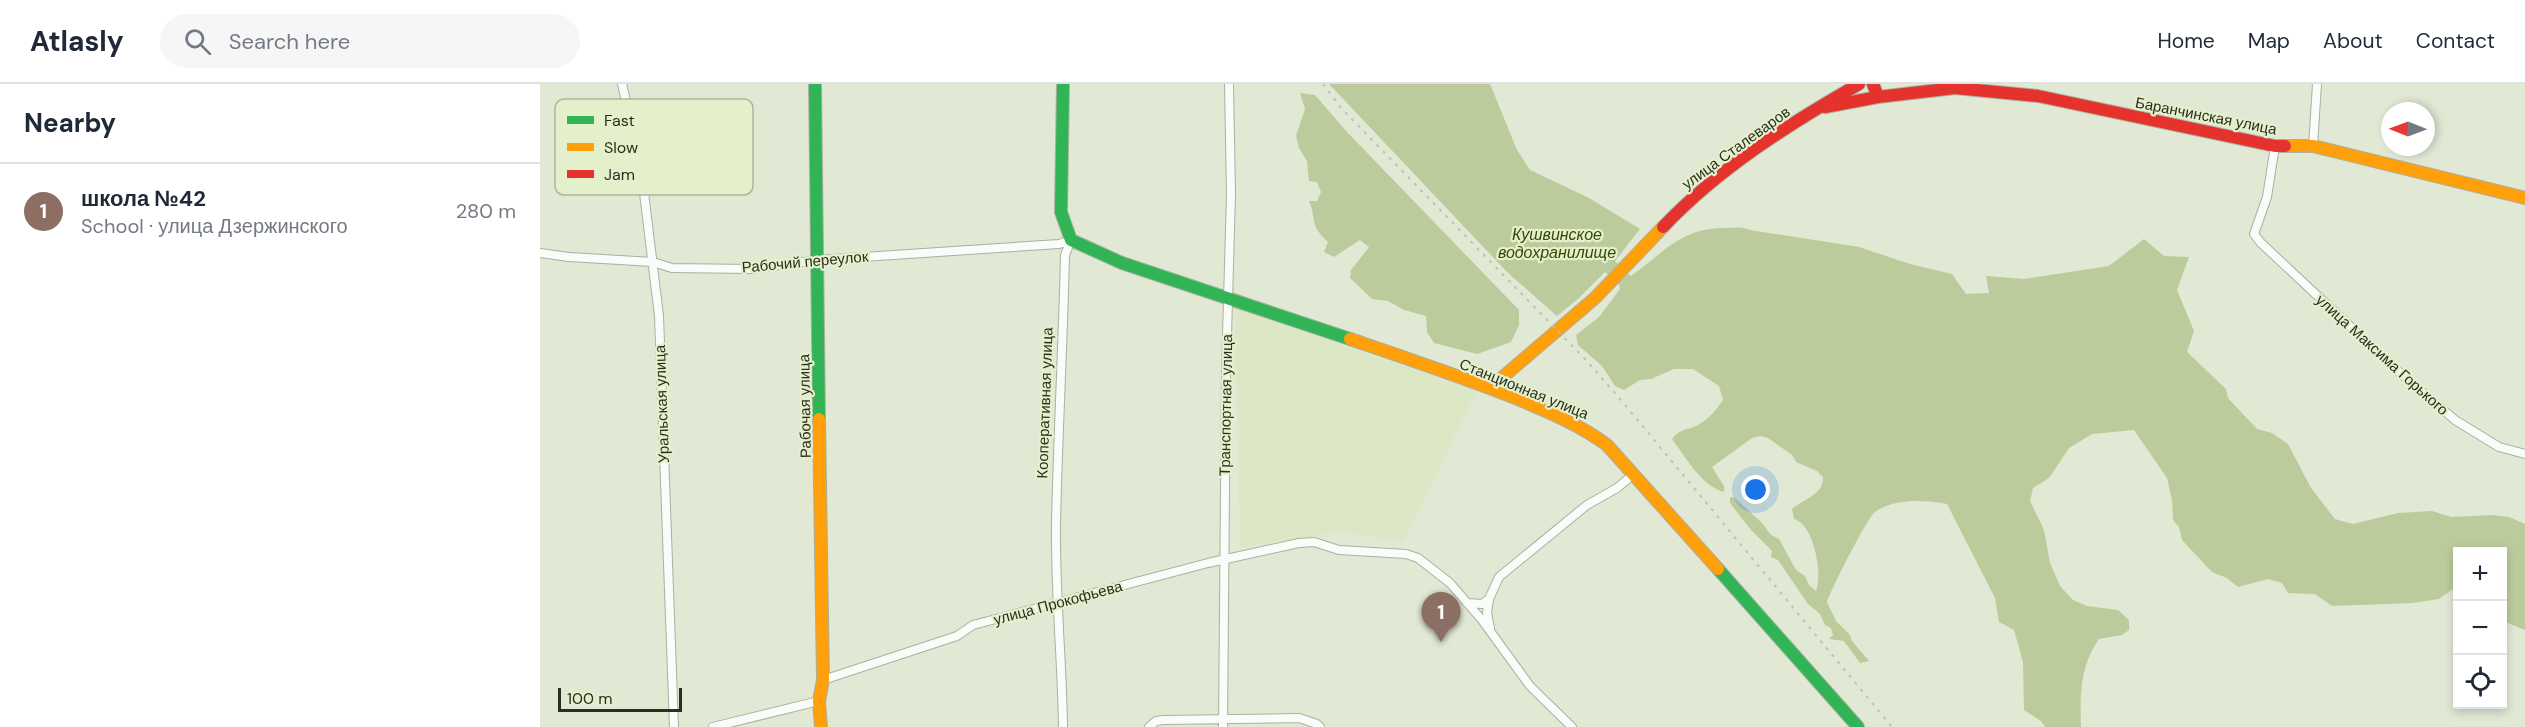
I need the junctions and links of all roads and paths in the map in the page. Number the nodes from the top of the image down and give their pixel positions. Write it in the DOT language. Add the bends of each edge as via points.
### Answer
graph roads {
  1 [pos="622,84"];
  2 [pos="815,84"];
  3 [pos="1063,84"];
  4 [pos="1229,84"];
  5 [pos="1859,84"];
  6 [pos="1873,84"];
  7 [pos="2317,84"];
  8 [pos="1878,97"];
  9 [pos="626,99"];
  10 [pos="1815,109"];
  11 [pos="2275,146"];
  12 [pos="2313,146"];
  13 [pos="644,195"];
  14 [pos="2525,198"];
  15 [pos="1071,240"];
  16 [pos="540,253"];
  17 [pos="818,260"];
  18 [pos="653,262"];
  19 [pos="1229,300"];
  20 [pos="1490,388"];
  21 [pos="2525,454"];
  22 [pos="1634,474"];
  23 [pos="1224,560"];
  24 [pos="1489,599"];
  25 [pos="1057,603"];
  26 [pos="1467,603"];
  27 [pos="1490,630"];
  28 [pos="823,680"];
  29 [pos="819,701"];
  30 [pos="1223,724"];
  31 [pos="1150,725"];
  32 [pos="674,727"];
  33 [pos="713,727"];
  34 [pos="821,727"];
  35 [pos="1063,727"];
  36 [pos="1320,727"];
  37 [pos="1572,727"];
  38 [pos="1858,727"];
  1 -- 9 [label="street, Уральская улица"];
  2 -- 17 [label="street, Рабочая улица"];
  3 -- 15 [label="street" via="1061,212"];
  4 -- 19 [label="street, Транспортная улица"];
  5 -- 10 [label="street, улица Сталеваров"];
  6 -- 8 [label="street"];
  7 -- 12 [label="street"];
  8 -- 10 [label="street, Баранчинская улица"];
  8 -- 11 [label="street, Баранчинская улица" via="1955,88 2038,96"];
  10 -- 20 [label="street, улица Сталеваров" via="1713,179 1595,298"];
  11 -- 12 [label="street, Баранчинская улица"];
  11 -- 21 [label="street, улица Максима Горького" via="2267,197 2254,234 2261,243 2455,420 2499,447"];
  12 -- 14 [label="street, Баранчинская улица"];
  13 -- 18 [label="street, Уральская улица"];
  15 -- 17 [label="street, Рабочий переулок" via="1059,244"];
  15 -- 19 [label="street, Станционная улица" via="1122,263"];
  15 -- 25 [label="street, Кооперативная улица" via="1065,255"];
  16 -- 18 [label="street, Рабочий переулок"];
  17 -- 18 [label="street, Рабочий переулок" via="751,268 672,268"];
  17 -- 28 [label="street, Рабочая улица"];
  18 -- 32 [label="street, Уральская улица" via="659,316"];
  19 -- 20 [label="street, Станционная улица"];
  19 -- 23 [label="street, Транспортная улица"];
  20 -- 22 [label="street, Станционная улица" via="1581,427 1607,446"];
  22 -- 24 [label="street" via="1587,505 1499,577"];
  22 -- 38 [label="street, Станционная улица"];
  23 -- 25 [label="street, улица Прокофьева"];
  23 -- 26 [label="street, улица Прокофьева" via="1314,542 1339,550 1406,554 1418,558"];
  23 -- 30 [label="street, Транспортная улица"];
  24 -- 26 [label="street" via="1482,604"];
  24 -- 27 [label="street"];
  25 -- 28 [label="street, улица Прокофьева" via="973,625 957,636"];
  25 -- 35 [label="street, Кооперативная улица"];
  26 -- 27 [label="street, улица Прокофьева"];
  27 -- 37 [label="street, улица Прокофьева" via="1530,686"];
  28 -- 29 [label="street, Рабочая улица"];
  29 -- 33 [label="street"];
  29 -- 34 [label="street, Рабочая улица"];
  30 -- 31 [label="street" via="1164,720"];
  30 -- 36 [label="street" via="1299,718"];
}
